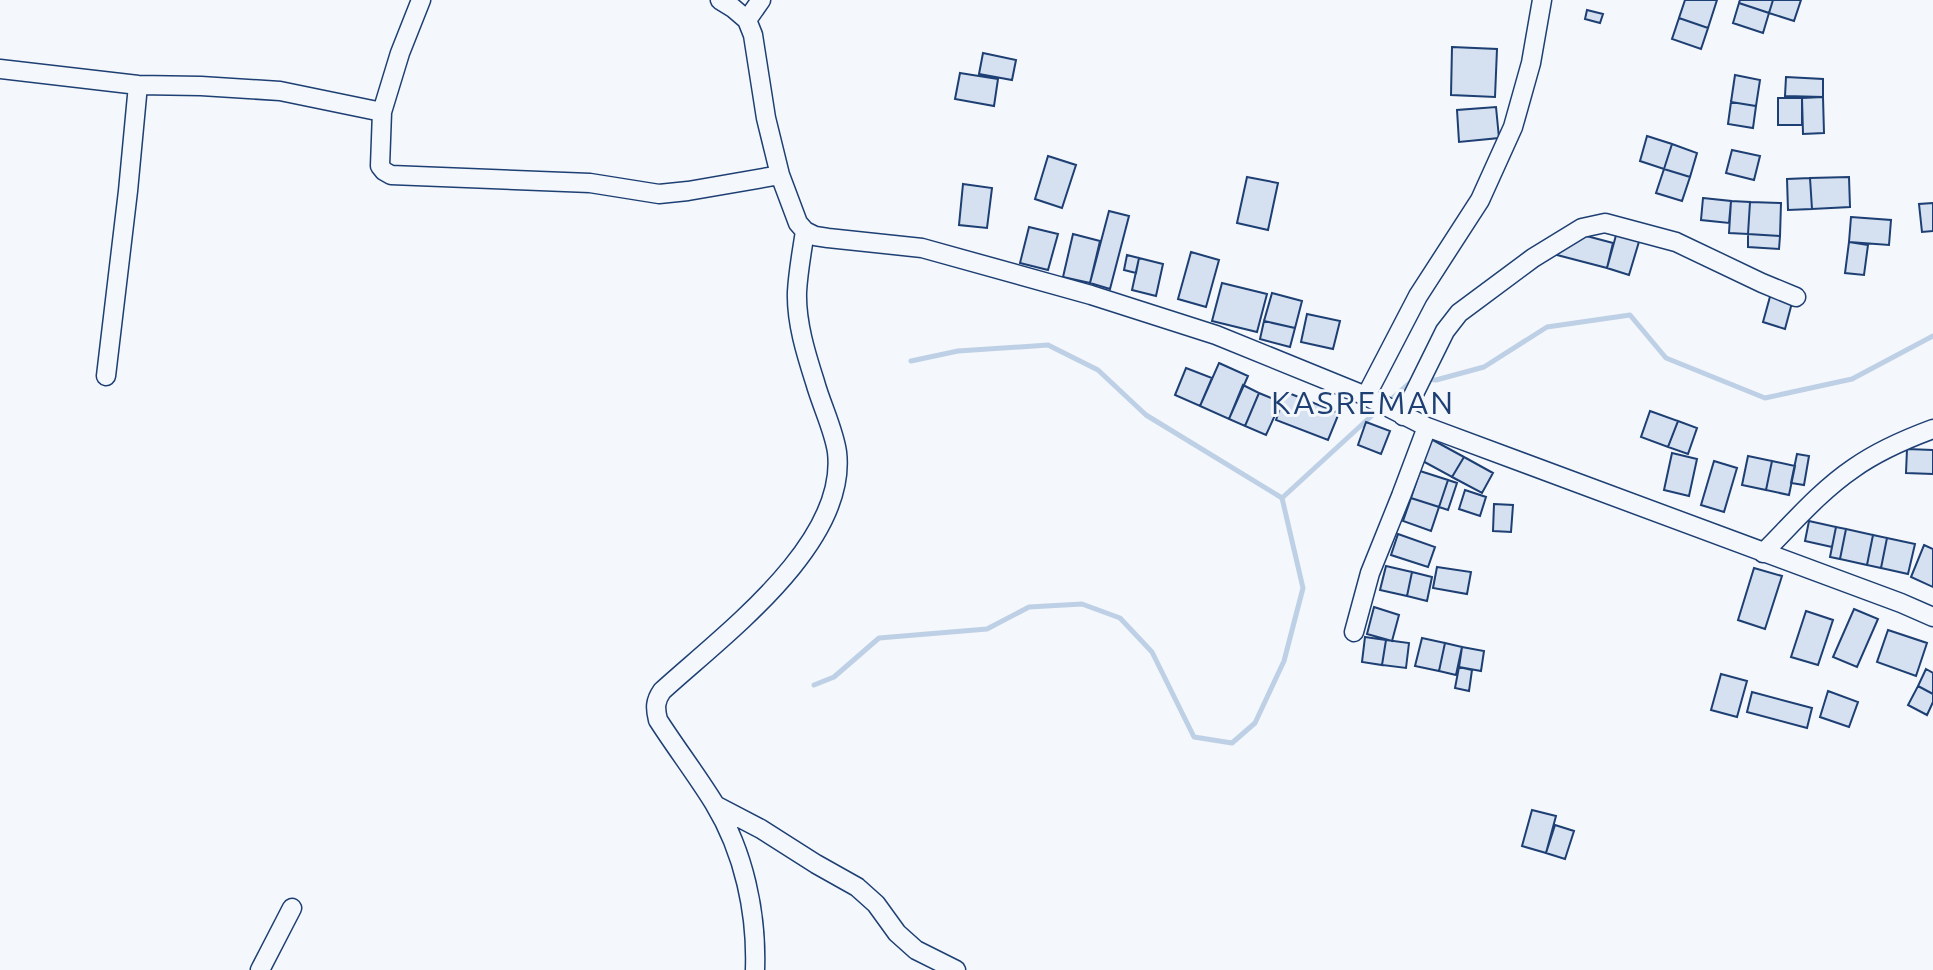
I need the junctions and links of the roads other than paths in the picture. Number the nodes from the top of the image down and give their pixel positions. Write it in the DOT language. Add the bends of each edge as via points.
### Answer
graph roads {
  1 [pos="421,0"];
  2 [pos="720,0"];
  3 [pos="761,0"];
  4 [pos="1542,0"];
  5 [pos="747,20"];
  6 [pos="0,69"];
  7 [pos="138,85"];
  8 [pos="382,112"];
  9 [pos="780,175"];
  10 [pos="805,231"];
  11 [pos="1796,297"];
  12 [pos="106,376"];
  13 [pos="1372,399"];
  14 [pos="1399,414"];
  15 [pos="1427,427"];
  16 [pos="1933,429"];
  17 [pos="1763,553"];
  18 [pos="1933,617"];
  19 [pos="1354,632"];
  20 [pos="715,805"];
  21 [pos="292,908"];
  22 [pos="260,970"];
  23 [pos="755,970"];
  24 [pos="956,970"];
  1 -- 8 [label="street"];
  2 -- 5 [label="street"];
  3 -- 5 [label="street"];
  4 -- 13 [label="street" via="1513,127 1480,200 1397,333"];
  5 -- 9 [label="street"];
  6 -- 7 [label="street"];
  7 -- 8 [label="street" via="280,91"];
  7 -- 12 [label="street"];
  8 -- 9 [label="street" via="380,166 391,175 590,183 659,194"];
  9 -- 10 [label="street"];
  10 -- 13 [label="street" via="922,248 1091,295 1216,335"];
  10 -- 20 [label="street" via="797,293 802,337 837,449 833,496 794,565 737,627 669,684 655,709"];
  11 -- 14 [label="street" via="1676,242 1605,223 1582,228 1459,313"];
  13 -- 14 [label="street"];
  14 -- 15 [label="street"];
  15 -- 17 [label="street"];
  15 -- 19 [label="street" via="1370,573"];
  16 -- 17 [label="street" via="1854,468"];
  17 -- 18 [label="street"];
  20 -- 23 [label="street" via="740,859 751,901"];
  20 -- 24 [label="street" via="857,887 916,950"];
  21 -- 22 [label="street"];
}
